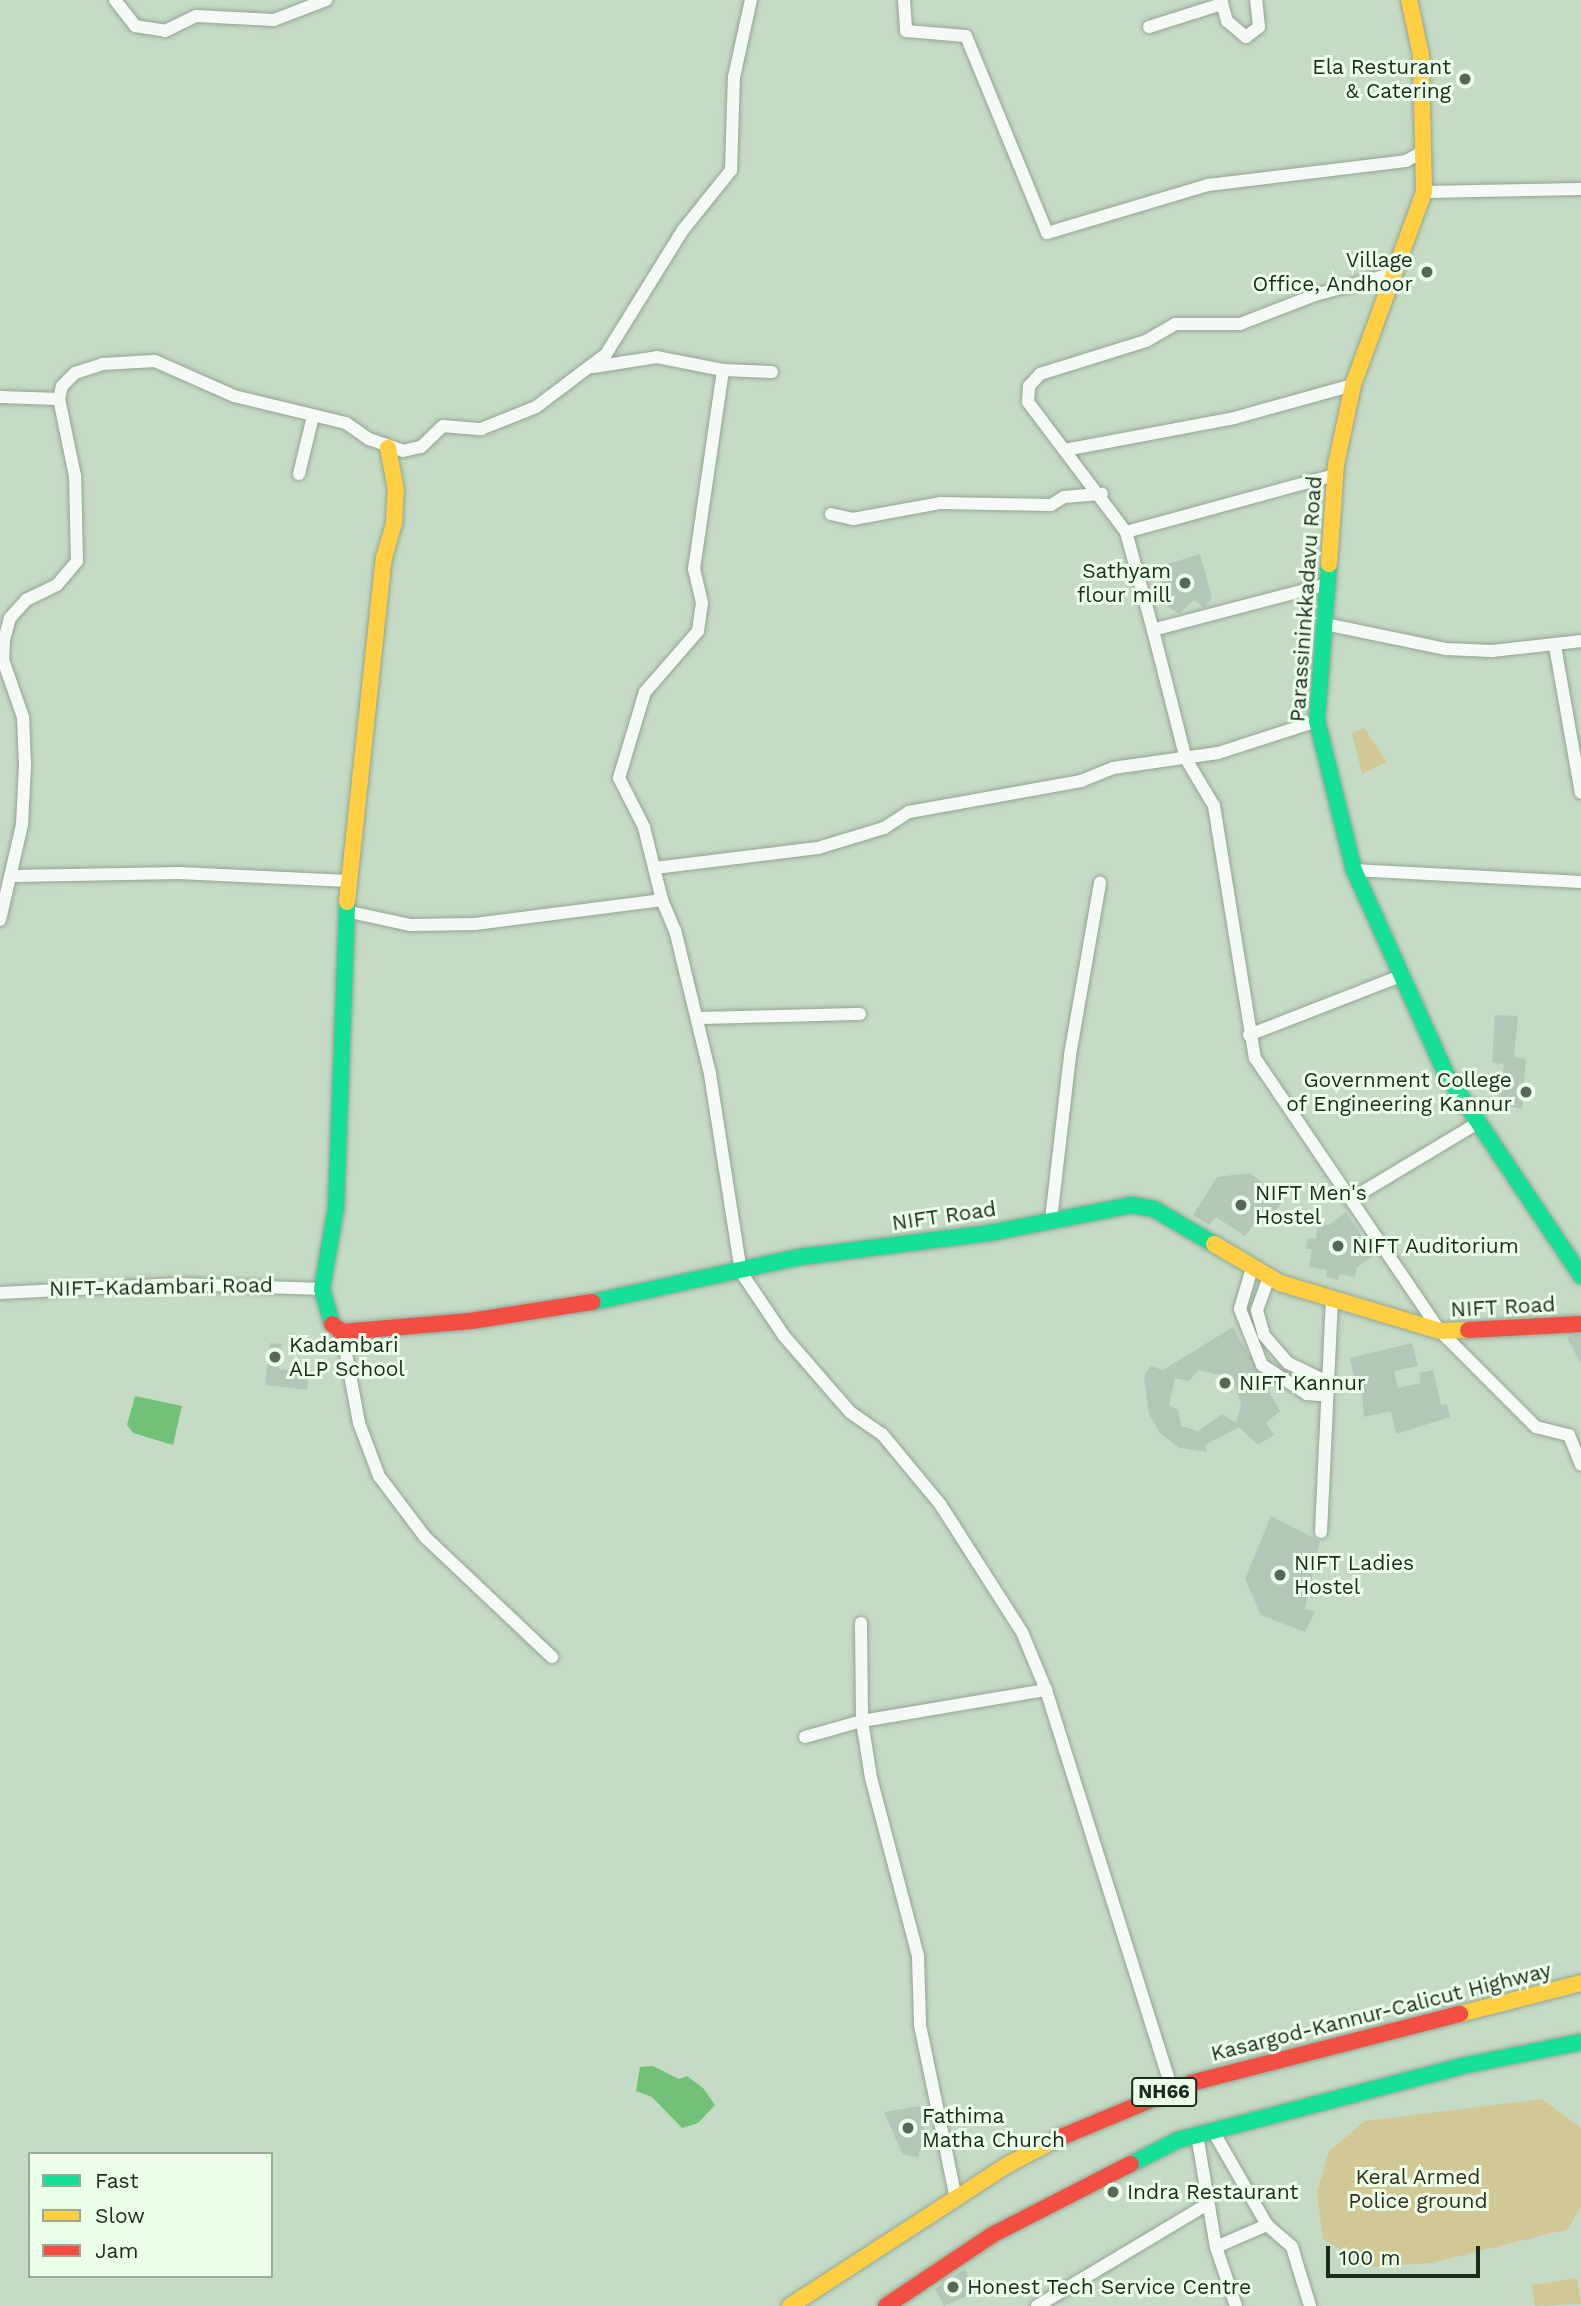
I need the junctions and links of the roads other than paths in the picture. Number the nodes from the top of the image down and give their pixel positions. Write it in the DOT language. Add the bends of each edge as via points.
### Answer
graph roads {
  1 [pos="115,0"];
  2 [pos="326,0"];
  3 [pos="751,0"];
  4 [pos="904,0"];
  5 [pos="1256,0"];
  6 [pos="1409,0"];
  7 [pos="1221,2"];
  8 [pos="1150,27"];
  9 [pos="1422,152"];
  10 [pos="1581,189"];
  11 [pos="1424,192"];
  12 [pos="1392,274"];
  13 [pos="587,368"];
  14 [pos="723,370"];
  15 [pos="772,372"];
  16 [pos="1353,385"];
  17 [pos="0,397"];
  18 [pos="59,399"];
  19 [pos="313,416"];
  20 [pos="388,448"];
  21 [pos="1065,450"];
  22 [pos="299,474"];
  23 [pos="1335,475"];
  24 [pos="1102,494"];
  25 [pos="831,514"];
  26 [pos="1126,532"];
  27 [pos="1324,585"];
  28 [pos="1325,624"];
  29 [pos="1153,630"];
  30 [pos="1581,641"];
  31 [pos="1555,646"];
  32 [pos="1317,721"];
  33 [pos="1576,739"];
  34 [pos="1186,759"];
  35 [pos="1581,793"];
  36 [pos="655,868"];
  37 [pos="1354,870"];
  38 [pos="13,876"];
  39 [pos="348,881"];
  40 [pos="1581,882"];
  41 [pos="1100,883"];
  42 [pos="662,900"];
  43 [pos="351,912"];
  44 [pos="0,920"];
  45 [pos="1403,975"];
  46 [pos="860,1014"];
  47 [pos="697,1018"];
  48 [pos="1249,1035"];
  49 [pos="1476,1124"];
  50 [pos="1351,1199"];
  51 [pos="1051,1220"];
  52 [pos="1252,1268"];
  53 [pos="741,1272"];
  54 [pos="1581,1276"];
  55 [pos="1269,1278"];
  56 [pos="322,1289"];
  57 [pos="0,1293"];
  58 [pos="1332,1298"];
  59 [pos="1581,1324"];
  60 [pos="1440,1331"];
  61 [pos="342,1332"];
  62 [pos="1581,1465"];
  63 [pos="1321,1532"];
  64 [pos="861,1623"];
  65 [pos="552,1657"];
  66 [pos="1046,1690"];
  67 [pos="862,1721"];
  68 [pos="806,1737"];
  69 [pos="1581,1983"];
  70 [pos="1581,2042"];
  71 [pos="1172,2089"];
  72 [pos="1213,2131"];
  73 [pos="1197,2135"];
  74 [pos="956,2199"];
  75 [pos="1206,2205"];
  76 [pos="1267,2225"];
  77 [pos="1216,2247"];
  78 [pos="790,2306"];
  79 [pos="886,2306"];
  80 [pos="1037,2306"];
  81 [pos="1236,2306"];
  82 [pos="1310,2306"];
  1 -- 2 [label="street" via="135,26 165,31 196,16 274,20"];
  3 -- 13 [label="street" via="734,77 731,170 683,230 620,335"];
  4 -- 9 [label="street" via="906,31 965,36 1047,233 1208,185 1406,161"];
  5 -- 7 [label="street" via="1259,27 1246,37 1227,22"];
  6 -- 9 [label="main road, Parassininkkadavu Road" via="1421,55"];
  7 -- 8 [label="street"];
  9 -- 11 [label="main road, Parassininkkadavu Road"];
  10 -- 11 [label="street"];
  11 -- 12 [label="main road, Parassininkkadavu Road"];
  12 -- 16 [label="main road, Parassininkkadavu Road"];
  12 -- 21 [label="street" via="1315,295 1240,324 1175,324 1146,341 1040,374 1029,386 1028,402"];
  13 -- 14 [label="street" via="657,357"];
  13 -- 20 [label="street" via="508,422 471,429 443,426 421,447"];
  14 -- 15 [label="street"];
  14 -- 36 [label="street" via="708,502 694,569 702,603 698,631 645,692 619,778 643,827"];
  16 -- 21 [label="street" via="1234,418"];
  16 -- 23 [label="main road, Parassininkkadavu Road"];
  17 -- 18 [label="street"];
  18 -- 19 [label="street" via="75,373 102,364 155,361 234,396"];
  18 -- 38 [label="street" via="75,476 77,561 57,584 26,600 10,618 4,640 3,660 23,716 22,825"];
  19 -- 20 [label="street" via="346,423"];
  19 -- 22 [label="street"];
  20 -- 39 [label="main road" via="396,490 394,523 384,558"];
  21 -- 24 [label="street"];
  23 -- 26 [label="street"];
  23 -- 27 [label="main road, Parassininkkadavu Road"];
  24 -- 25 [label="street" via="1064,497 1051,505 940,503 853,519"];
  24 -- 26 [label="street"];
  26 -- 29 [label="street"];
  27 -- 28 [label="main road, Parassininkkadavu Road"];
  27 -- 29 [label="street"];
  28 -- 31 [label="street" via="1447,649"];
  28 -- 32 [label="main road, Parassininkkadavu Road"];
  29 -- 34 [label="street"];
  30 -- 31 [label="street"];
  31 -- 33 [label="street"];
  32 -- 34 [label="street"];
  32 -- 37 [label="main road, Parassininkkadavu Road"];
  33 -- 35 [label="street"];
  34 -- 36 [label="street" via="909,811 884,828 818,848"];
  34 -- 48 [label="street" via="1214,806"];
  36 -- 42 [label="street"];
  37 -- 40 [label="street"];
  37 -- 45 [label="main road, Parassininkkadavu Road"];
  38 -- 39 [label="street" via="179,873"];
  38 -- 44 [label="street"];
  39 -- 43 [label="main road"];
  41 -- 51 [label="street" via="1070,1055"];
  42 -- 43 [label="street" via="475,924 410,925"];
  42 -- 47 [label="street" via="675,929"];
  43 -- 56 [label="main road" via="344,944 336,1207"];
  45 -- 48 [label="street"];
  45 -- 49 [label="main road, Parassininkkadavu Road" via="1446,1074"];
  46 -- 47 [label="street"];
  47 -- 53 [label="street" via="726,1151"];
  48 -- 50 [label="street" via="1255,1058"];
  49 -- 50 [label="street"];
  49 -- 54 [label="main road, Parassininkkadavu Road"];
  50 -- 60 [label="street"];
  51 -- 52 [label="main road, NIFT Road" via="1131,1205 1154,1209"];
  51 -- 53 [label="main road, NIFT Road" via="800,1257"];
  52 -- 55 [label="main road, NIFT Road"];
  52 -- 55 [label="street" via="1240,1309 1262,1365 1307,1394 1321,1395 1323,1380 1288,1363 1264,1335 1257,1310"];
  53 -- 61 [label="main road, NIFT Road" via="471,1321"];
  53 -- 66 [label="street" via="783,1336 850,1412 883,1434 940,1504 1022,1632"];
  55 -- 58 [label="main road, NIFT Road"];
  56 -- 57 [label="street, NIFT-Kadambari Road" via="178,1284"];
  56 -- 61 [label="main road" via="327,1319"];
  58 -- 60 [label="main road, NIFT Road"];
  58 -- 63 [label="street"];
  59 -- 60 [label="main road, NIFT Road"];
  60 -- 62 [label="street" via="1536,1427 1570,1435"];
  61 -- 65 [label="street" via="359,1423 379,1476 425,1537"];
  64 -- 67 [label="street"];
  66 -- 67 [label="street"];
  66 -- 71 [label="street"];
  67 -- 68 [label="street"];
  67 -- 74 [label="street" via="871,1778 918,1956 920,2025"];
  69 -- 71 [label="main road, Kasargod-Kannur-Calicut Highway / NH66"];
  70 -- 72 [label="main road, NH66"];
  71 -- 74 [label="main road, Kasargod-Kannur-Calicut Highway / NH66" via="1062,2136"];
  72 -- 73 [label="main road, NH66"];
  72 -- 76 [label="street"];
  73 -- 75 [label="street"];
  73 -- 79 [label="main road, NH66" via="1118,2166 1015,2222"];
  74 -- 78 [label="main road, Kasargod-Kannur-Calicut Highway / NH66"];
  75 -- 77 [label="street"];
  75 -- 80 [label="street"];
  76 -- 77 [label="street"];
  76 -- 82 [label="street" via="1292,2247"];
  77 -- 81 [label="street"];
}
